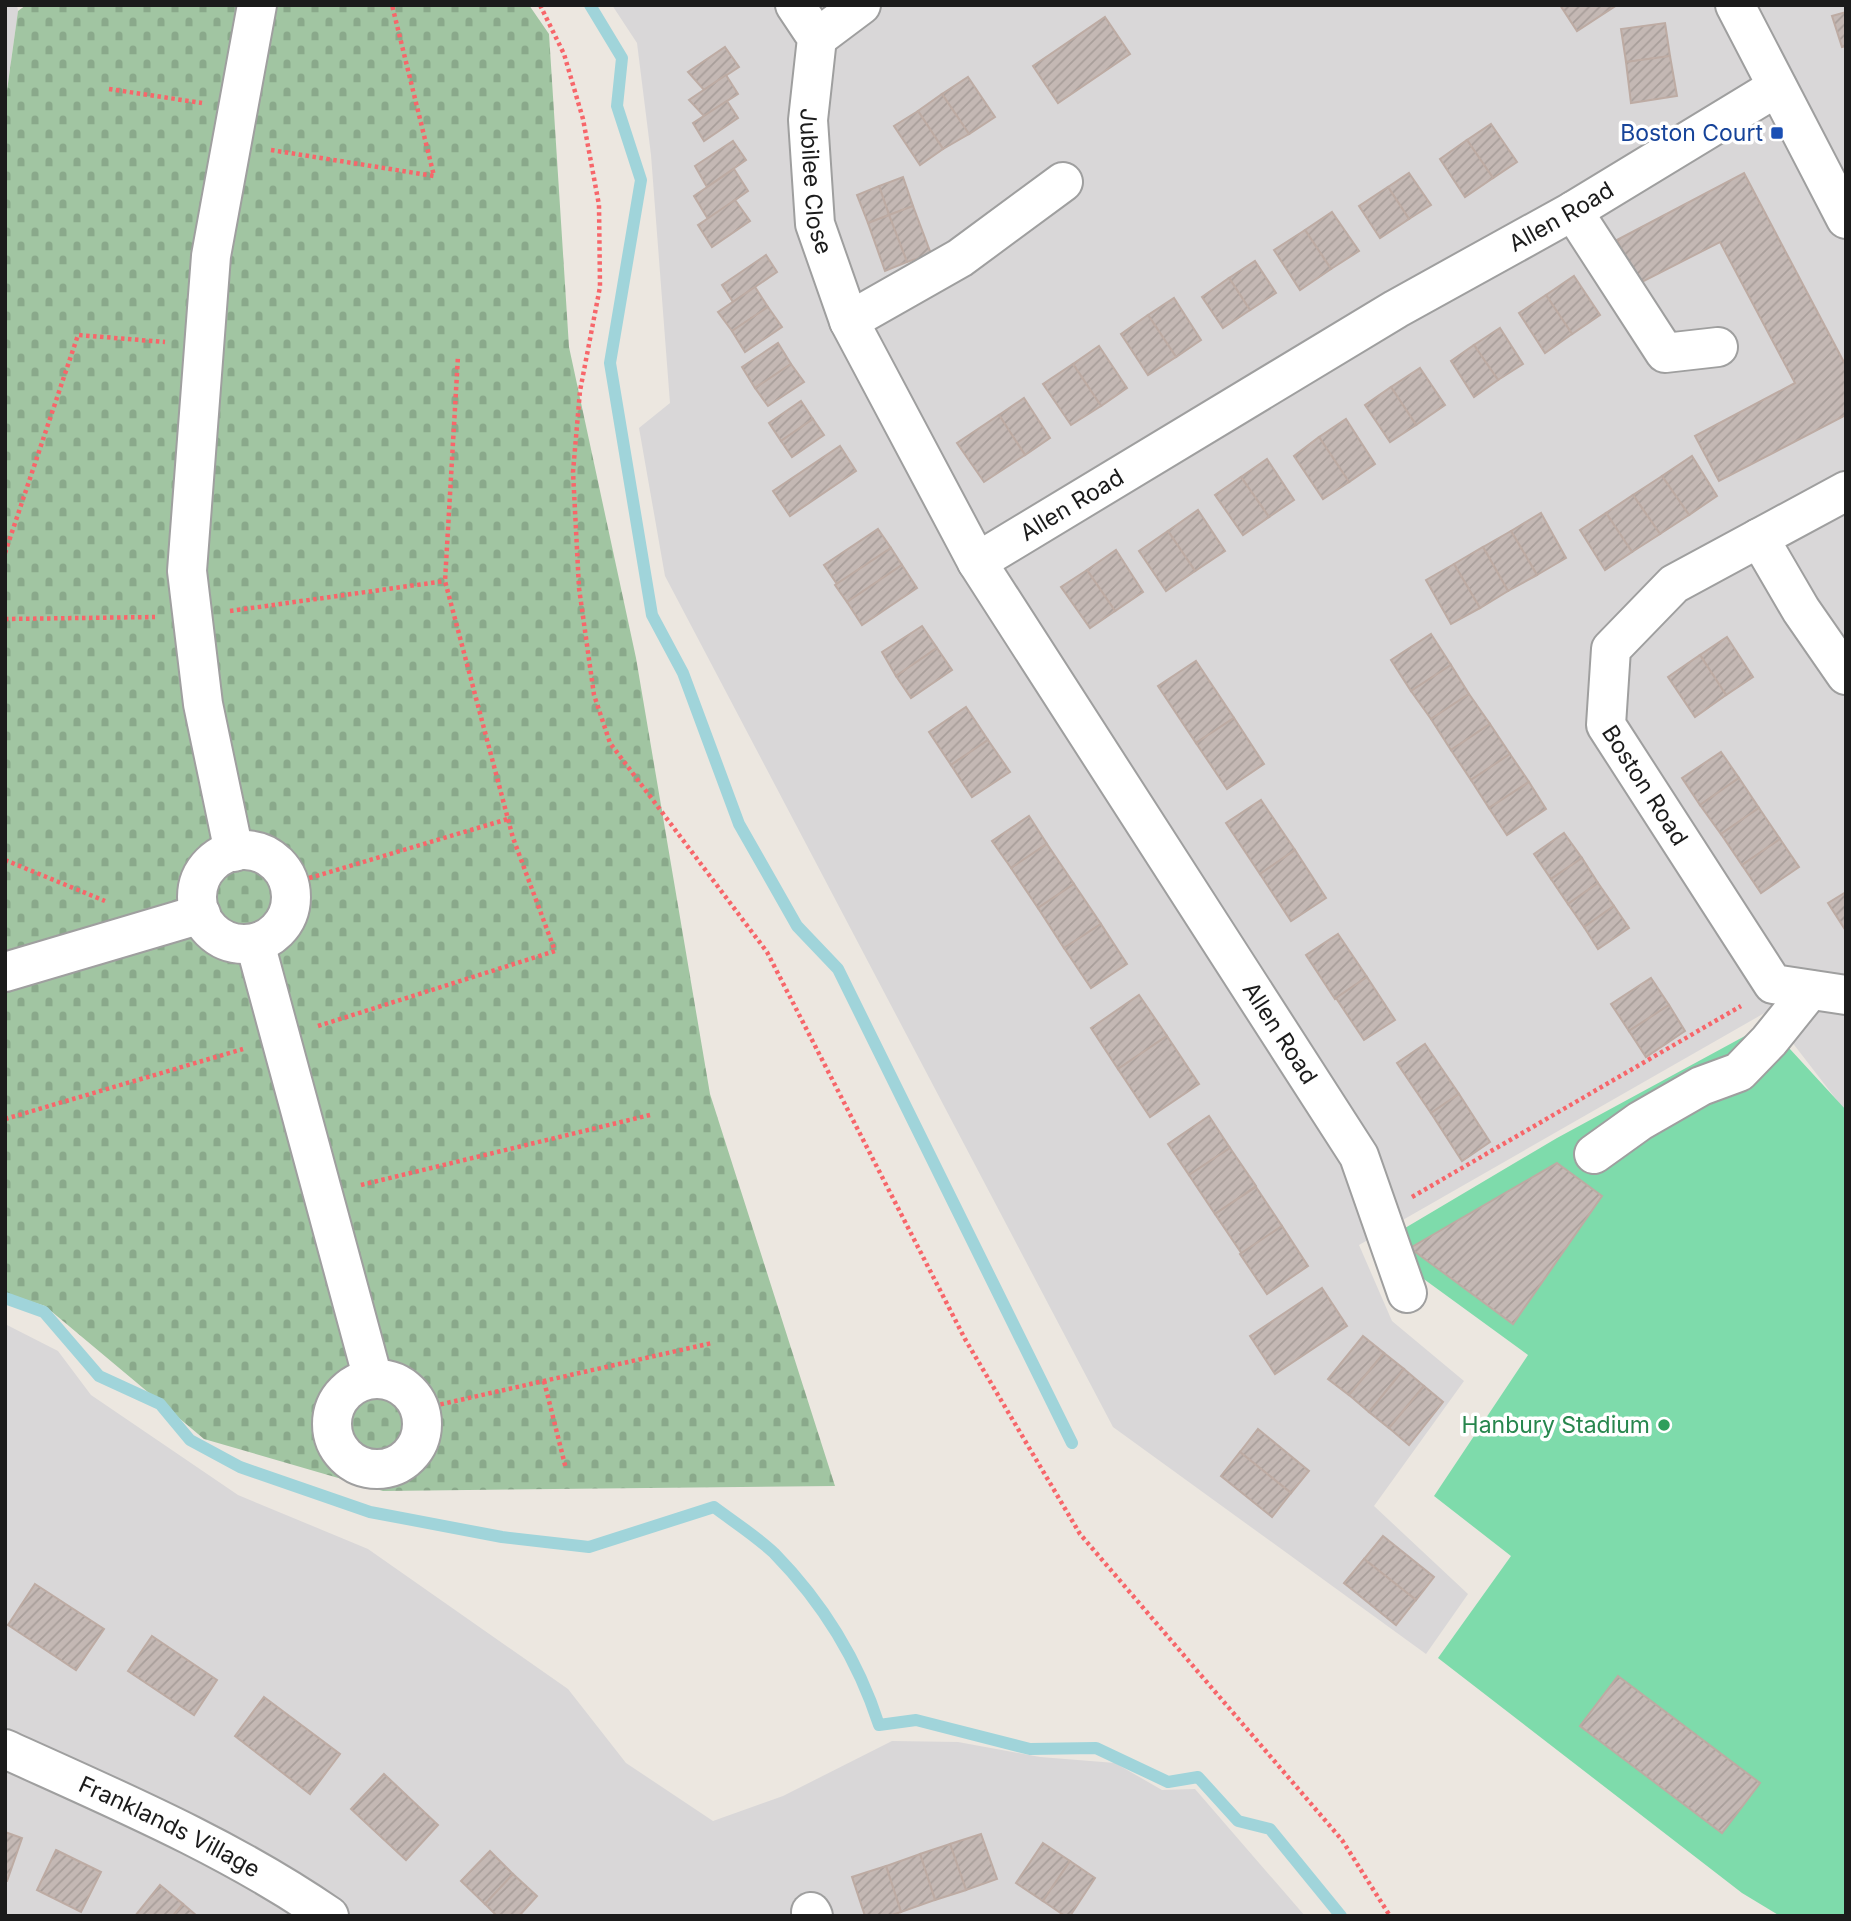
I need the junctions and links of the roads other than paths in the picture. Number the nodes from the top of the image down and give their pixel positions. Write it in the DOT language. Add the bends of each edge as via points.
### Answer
graph roads {
  1 [pos="257,5"];
  2 [pos="796,5"];
  3 [pos="861,5"];
  4 [pos="1735,5"];
  5 [pos="817,38"];
  6 [pos="1777,87"];
  7 [pos="1063,182"];
  8 [pos="1573,211"];
  9 [pos="1846,219"];
  10 [pos="849,321"];
  11 [pos="1718,347"];
  12 [pos="1846,491"];
  13 [pos="1759,538"];
  14 [pos="976,562"];
  15 [pos="1846,675"];
  16 [pos="234,852"];
  17 [pos="201,914"];
  18 [pos="255,943"];
  19 [pos="5,972"];
  20 [pos="1828,993"];
  21 [pos="1594,1154"];
  22 [pos="1407,1293"];
  23 [pos="373,1379"];
  24 [pos="5,1749"];
  25 [pos="330,1916"];
  1 -- 16 [label="street" via="211,256 187,571 203,704"];
  2 -- 5 [label="street"];
  3 -- 5 [label="street"];
  4 -- 6 [label="street"];
  5 -- 10 [label="street, Jubilee Close" via="808,120 815,225"];
  6 -- 8 [label="street, Allen Road"];
  6 -- 9 [label="street"];
  7 -- 10 [label="street" via="960,258"];
  8 -- 11 [label="street" via="1665,353"];
  8 -- 14 [label="street, Allen Road" via="1396,309"];
  10 -- 14 [label="street, Jubilee Close"];
  12 -- 13 [label="street, Boston Road"];
  13 -- 15 [label="street"];
  13 -- 20 [label="street, Boston Road" via="1674,584 1611,649 1606,726 1773,984"];
  14 -- 22 [label="street, Allen Road" via="1360,1156"];
  16 -- 17 [label="street" via="213,862 203,874 198,889"];
  16 -- 18 [label="street" via="257,852 271,859 289,884 288,914 274,932"];
  17 -- 18 [label="street" via="212,932 225,940"];
  17 -- 19 [label="street"];
  18 -- 23 [label="street"];
  20 -- 21 [label="street" via="1739,1072 1691,1092"];
  23 -- 23 [label="street" via="347,1391 333,1415 336,1443 355,1463 370,1469 400,1463 420,1440 420,1409 412,1395 401,1385"];
  24 -- 25 [label="street, Franklands Village" via="170,1824"];
}
